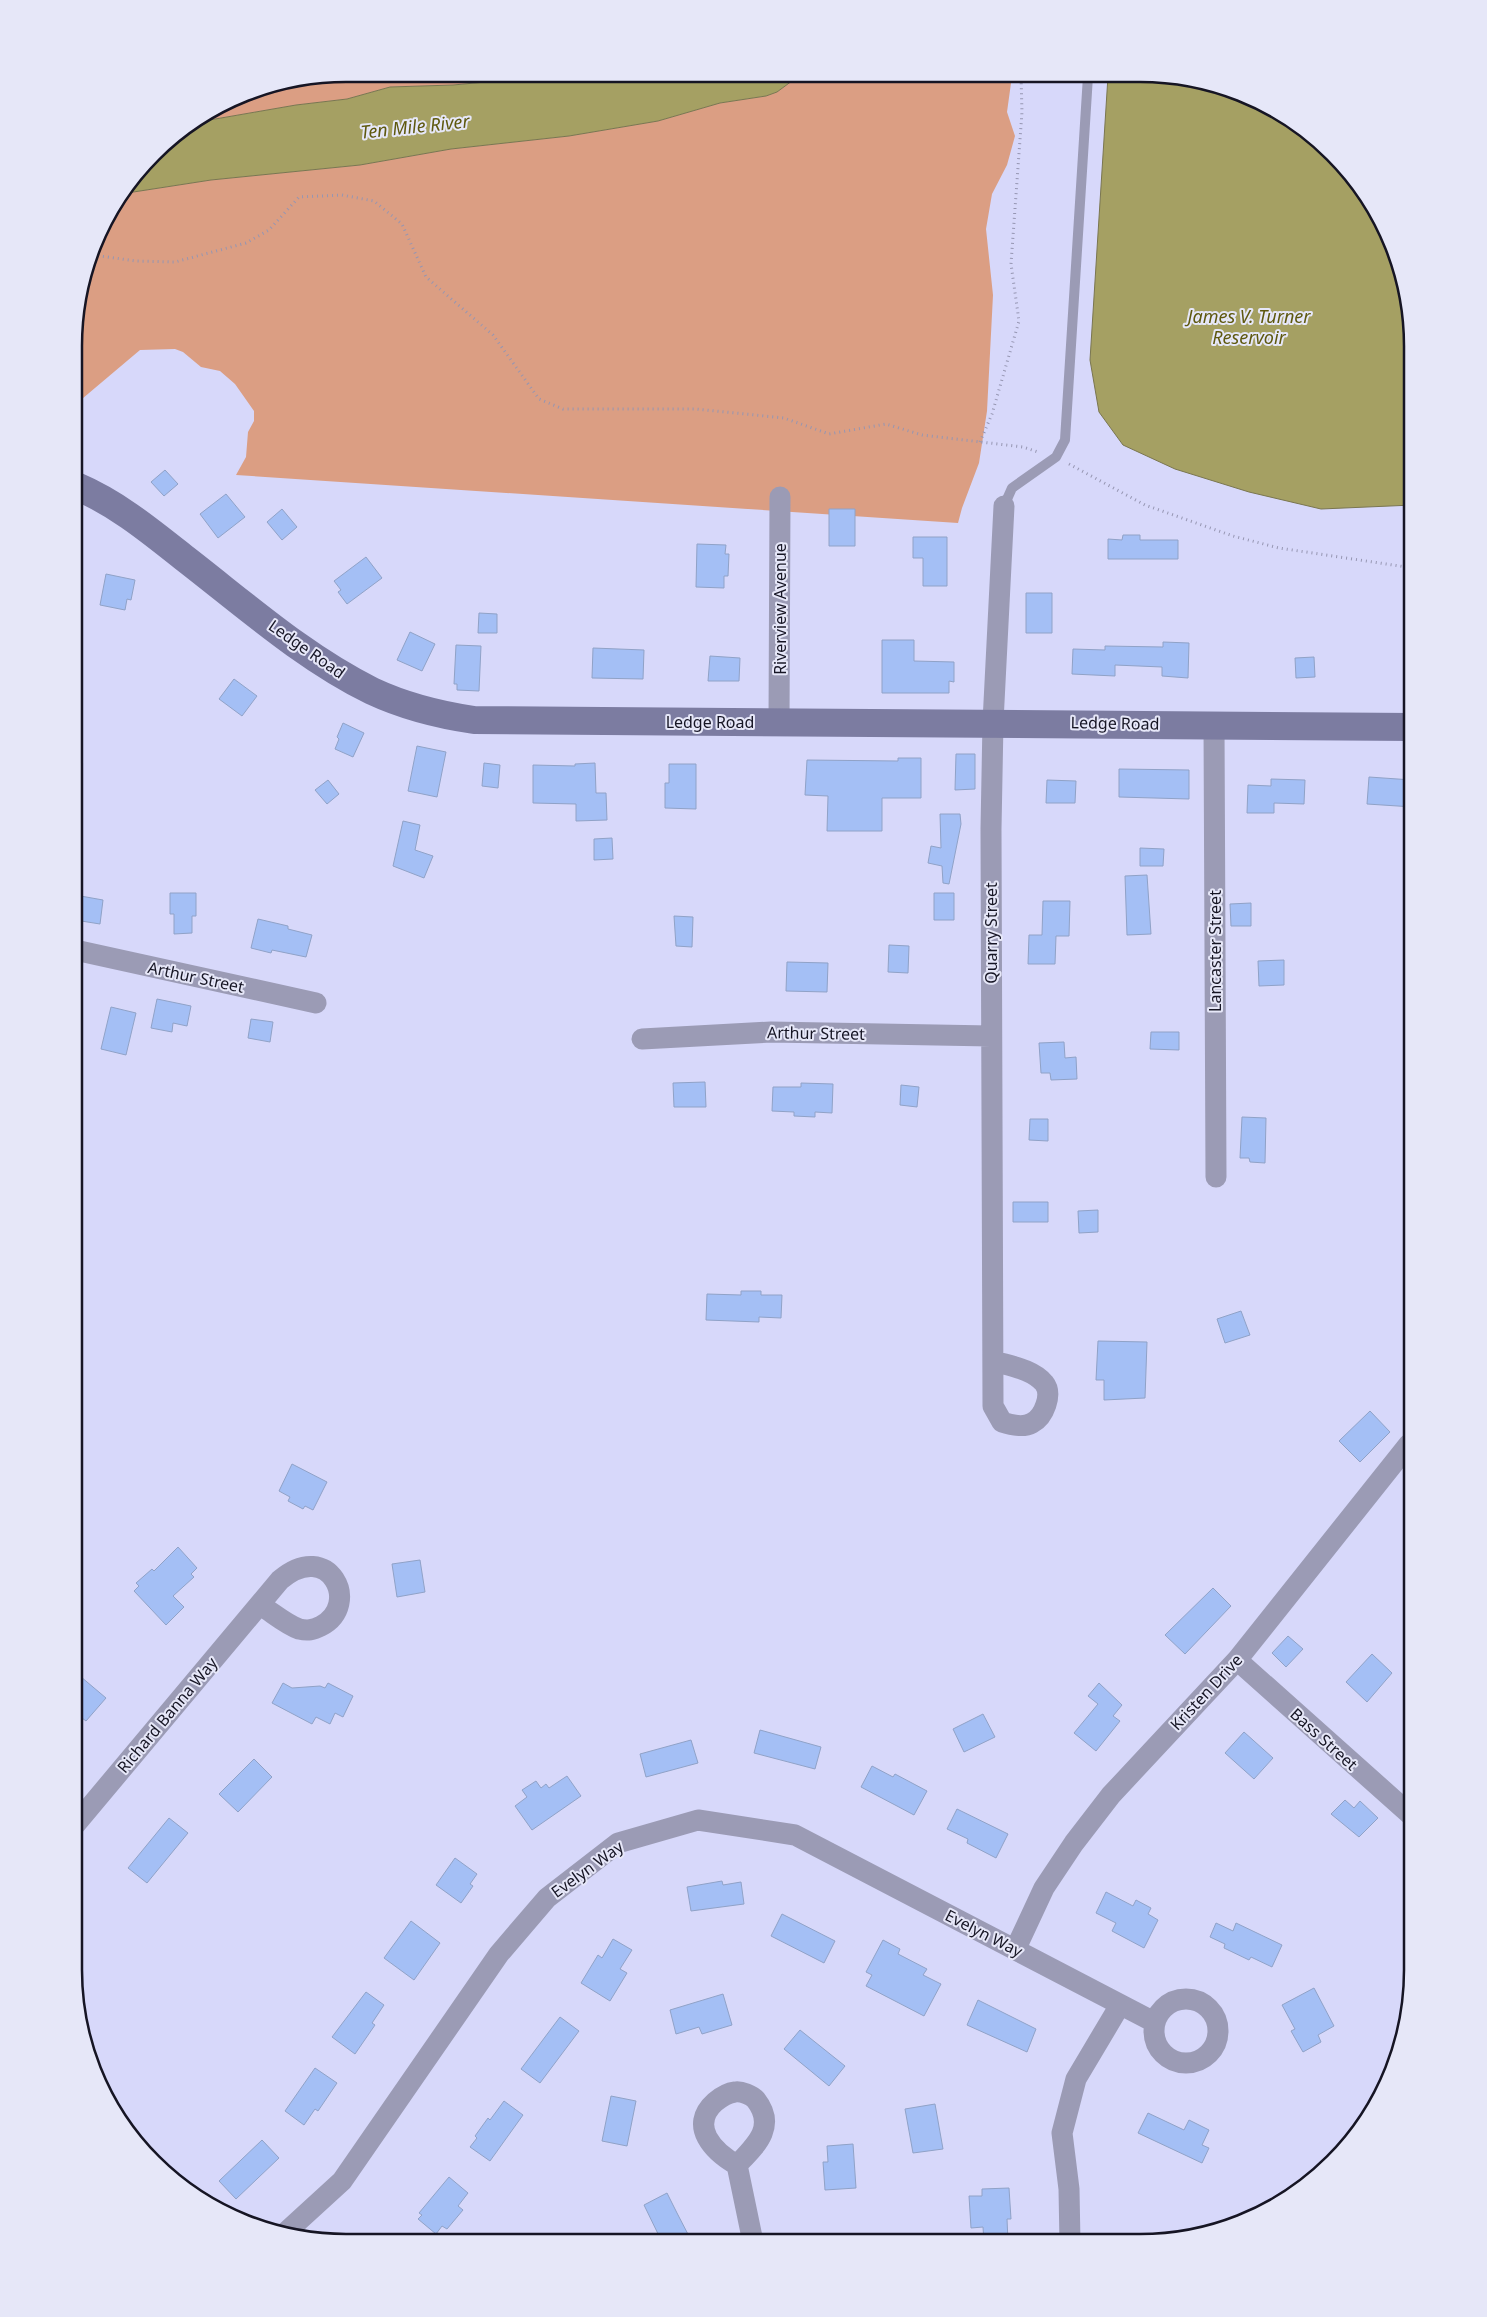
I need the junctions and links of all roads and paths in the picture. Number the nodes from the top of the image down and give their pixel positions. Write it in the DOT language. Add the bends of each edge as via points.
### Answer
graph roads {
  1 [pos="1022,82"];
  2 [pos="1088,82"];
  3 [pos="99,256"];
  4 [pos="980,442"];
  5 [pos="1056,457"];
  6 [pos="82,489"];
  7 [pos="780,497"];
  8 [pos="1004,506"];
  9 [pos="1404,567"];
  10 [pos="779,722"];
  11 [pos="993,722"];
  12 [pos="1214,724"];
  13 [pos="1404,727"];
  14 [pos="82,952"];
  15 [pos="316,1003"];
  16 [pos="991,1036"];
  17 [pos="642,1039"];
  18 [pos="1216,1177"];
  19 [pos="994,1361"];
  20 [pos="1404,1450"];
  21 [pos="260,1605"];
  22 [pos="1237,1660"];
  23 [pos="1404,1809"];
  24 [pos="82,1816"];
  25 [pos="1016,1948"];
  26 [pos="1120,2005"];
  27 [pos="1154,2022"];
  28 [pos="737,2165"];
  29 [pos="291,2228"];
  30 [pos="752,2234"];
  31 [pos="1070,2234"];
  1 -- 4 [label="path" via="1011,264 1019,321 992,414"];
  2 -- 5 [label="lane" via="1065,440"];
  3 -- 4 [label="path" via="175,262 246,244 269,230 299,197 342,196 374,200 402,224 426,277 493,335 539,399 563,409 696,409 784,418 829,434 886,424 922,435"];
  4 -- 5 [label="path" via="1023,447"];
  5 -- 8 [label="lane" via="1012,488"];
  5 -- 9 [label="path" via="1145,505 1233,536 1279,548"];
  6 -- 10 [label="street, Ledge Road" via="133,518 325,664 373,691 420,708 474,720"];
  7 -- 10 [label="street, Riverview Avenue"];
  8 -- 11 [label="street, Quarry Street"];
  10 -- 11 [label="street, Ledge Road"];
  11 -- 12 [label="street, Ledge Road"];
  11 -- 16 [label="street, Quarry Street"];
  12 -- 13 [label="street, Ledge Road"];
  12 -- 18 [label="street, Lancaster Street"];
  14 -- 15 [label="street, Arthur Street"];
  16 -- 17 [label="street, Arthur Street" via="771,1032"];
  16 -- 19 [label="street, Quarry Street"];
  20 -- 22 [label="street, Kristen Drive"];
  21 -- 24 [label="street, Richard Banna Way"];
  22 -- 23 [label="street, Bass Street"];
  22 -- 25 [label="street, Kristen Drive" via="1111,1795 1084,1829 1044,1888"];
  25 -- 26 [label="street, Evelyn Way"];
  25 -- 29 [label="street, Evelyn Way" via="795,1836 698,1820 618,1843 547,1898 500,1954 342,2181"];
  26 -- 27 [label="street, Evelyn Way"];
  26 -- 31 [label="street" via="1076,2079 1062,2133 1069,2189"];
  28 -- 30 [label="street"];
}
